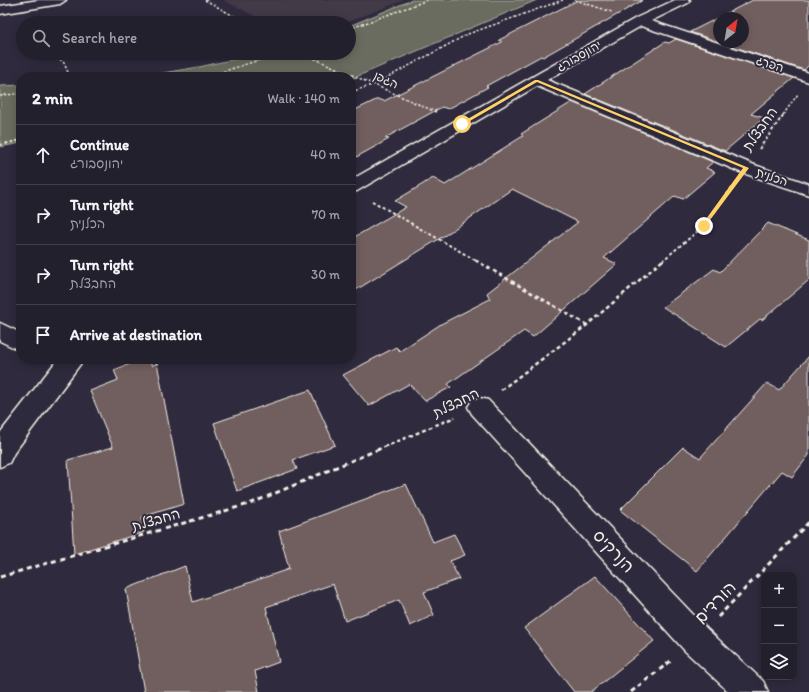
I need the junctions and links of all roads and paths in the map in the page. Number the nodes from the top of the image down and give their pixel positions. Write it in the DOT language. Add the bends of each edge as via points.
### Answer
graph roads {
  1 [pos="60,0"];
  2 [pos="205,0"];
  3 [pos="428,0"];
  4 [pos="563,0"];
  5 [pos="575,0"];
  6 [pos="684,0"];
  7 [pos="0,10"];
  8 [pos="234,16"];
  9 [pos="640,21"];
  10 [pos="356,26"];
  11 [pos="61,60"];
  12 [pos="259,60"];
  13 [pos="318,60"];
  14 [pos="68,72"];
  15 [pos="222,72"];
  16 [pos="347,72"];
  17 [pos="356,76"];
  18 [pos="809,78"];
  19 [pos="537,81"];
  20 [pos="375,84"];
  21 [pos="356,90"];
  22 [pos="800,91"];
  23 [pos="16,94"];
  24 [pos="0,96"];
  25 [pos="462,124"];
  26 [pos="16,141"];
  27 [pos="0,145"];
  28 [pos="746,168"];
  29 [pos="356,184"];
  30 [pos="809,190"];
  31 [pos="371,200"];
  32 [pos="587,325"];
  33 [pos="0,331"];
  34 [pos="16,340"];
  35 [pos="61,364"];
  36 [pos="480,407"];
  37 [pos="0,456"];
  38 [pos="809,522"];
  39 [pos="0,577"];
  40 [pos="696,640"];
  41 [pos="632,692"];
  42 [pos="752,692"];
  1 -- 7 [label="street"];
  2 -- 8 [label="path"];
  3 -- 10 [label="path"];
  4 -- 20 [label="path" via="468,34"];
  5 -- 9 [label="path"];
  6 -- 9 [label="street, יהונסבורג"];
  9 -- 18 [label="street, הפרג"];
  9 -- 19 [label="street, יהונסבורג"];
  11 -- 14 [label="path"];
  12 -- 15 [label="path"];
  13 -- 16 [label="path, הגפן"];
  17 -- 20 [label="path, הגפן"];
  19 -- 25 [label="street, יהונסבורג"];
  19 -- 28 [label="street, הכלנית"];
  20 -- 21 [label="path"];
  20 -- 25 [label="path, הגפן"];
  22 -- 28 [label="path, החבצלת"];
  23 -- 24 [label="path"];
  25 -- 29 [label="street, יהונסבורג"];
  26 -- 27 [label="path"];
  28 -- 30 [label="street, הכלנית"];
  28 -- 32 [label="path, החבצלת" via="704,226"];
  31 -- 32 [label="path"];
  32 -- 36 [label="path, החבצלת"];
  33 -- 34 [label="street"];
  35 -- 37 [label="street"];
  36 -- 39 [label="path, החבצלת" via="252,503"];
  36 -- 40 [label="street, הנרקיס"];
  38 -- 40 [label="path, הורדים"];
  40 -- 41 [label="path, הורדים"];
  40 -- 42 [label="street, הנרקיס"];
}
